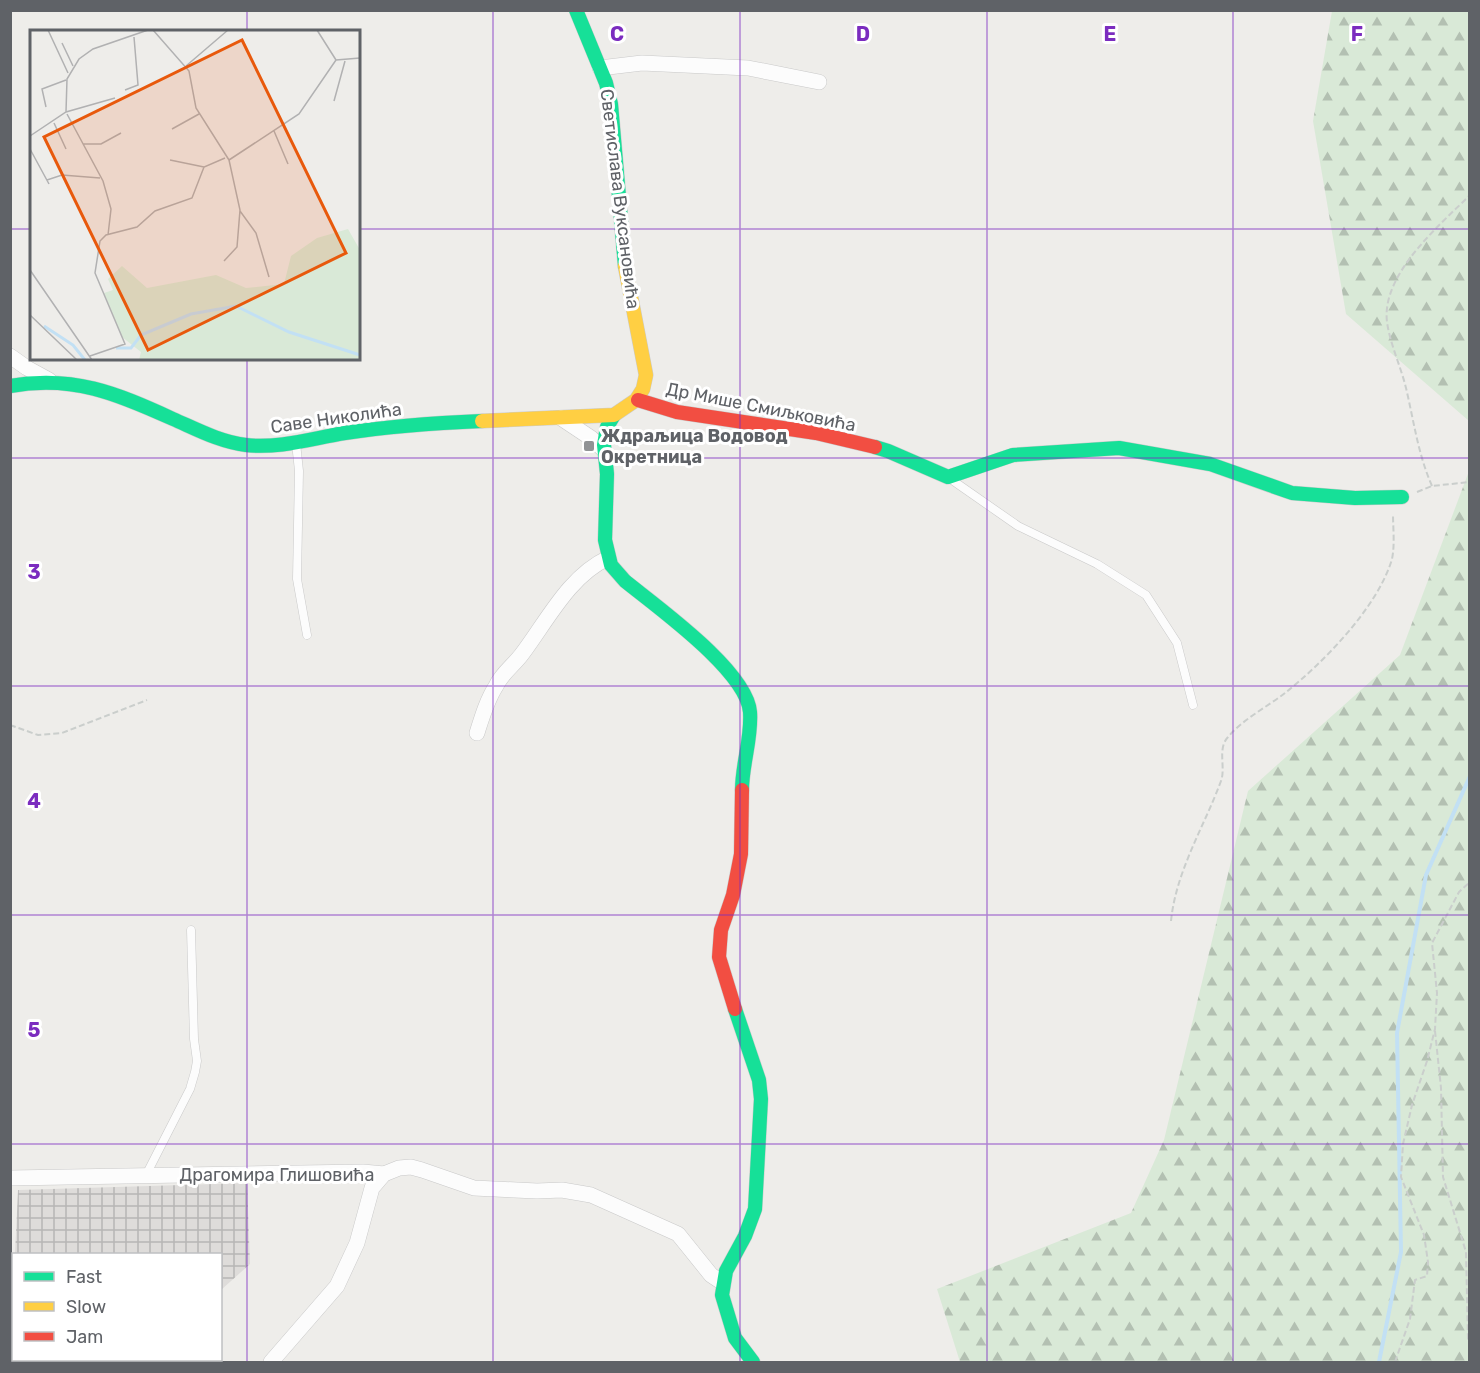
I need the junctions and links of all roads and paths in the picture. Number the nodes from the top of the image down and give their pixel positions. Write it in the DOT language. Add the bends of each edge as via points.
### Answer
graph roads {
  1 [pos="576,10"];
  2 [pos="600,68"];
  3 [pos="819,82"];
  4 [pos="1470,195"];
  5 [pos="10,356"];
  6 [pos="52,381"];
  7 [pos="10,386"];
  8 [pos="638,400"];
  9 [pos="614,415"];
  10 [pos="561,418"];
  11 [pos="296,443"];
  12 [pos="604,450"];
  13 [pos="948,477"];
  14 [pos="1470,482"];
  15 [pos="1432,486"];
  16 [pos="1402,497"];
  17 [pos="608,558"];
  18 [pos="307,634"];
  19 [pos="147,700"];
  20 [pos="1193,705"];
  21 [pos="10,725"];
  22 [pos="477,733"];
  23 [pos="1470,882"];
  24 [pos="1171,921"];
  25 [pos="191,930"];
  26 [pos="1435,1029"];
  27 [pos="384,1174"];
  28 [pos="146,1176"];
  29 [pos="10,1178"];
  30 [pos="723,1283"];
  31 [pos="1470,1341"];
  32 [pos="271,1362"];
  33 [pos="753,1362"];
  34 [pos="1395,1362"];
  1 -- 2 [label="street, Светислава Вуксановића"];
  2 -- 3 [label="street, Светислава Вуксановића" via="642,63 748,68"];
  2 -- 8 [label="street, Светислава Вуксановића" via="611,105 623,258 645,365 646,384"];
  4 -- 15 [label="path" via="1412,253 1389,300 1387,321 1422,462"];
  5 -- 6 [label="street"];
  6 -- 7 [label="street, Саве Николића"];
  6 -- 11 [label="street, Саве Николића" via="101,388 225,440 255,446"];
  8 -- 9 [label="street, Саве Николића"];
  8 -- 13 [label="street, Др Мише Смиљковића" via="677,412 827,435 888,451"];
  9 -- 10 [label="street, Саве Николића"];
  9 -- 12 [label="street" via="607,427"];
  10 -- 11 [label="street, Саве Николића" via="399,426"];
  10 -- 12 [label="street"];
  11 -- 18 [label="lane" via="297,579"];
  12 -- 17 [label="street"];
  13 -- 16 [label="street" via="1013,456 1119,448 1210,464 1292,493"];
  13 -- 20 [label="lane" via="1018,525 1097,564 1146,595 1177,644"];
  14 -- 15 [label="path"];
  15 -- 16 [label="path"];
  16 -- 24 [label="path" via="1392,511 1392,559 1368,607 1309,672 1226,739 1223,776 1183,869"];
  17 -- 22 [label="street" via="574,584 520,657 501,676"];
  17 -- 30 [label="street" via="625,581 723,663 743,689 750,710 742,776 741,854 721,930 719,957 758,1070 758,1165 753,1217"];
  19 -- 21 [label="path" via="62,733 38,735"];
  23 -- 26 [label="path" via="1459,892 1432,943 1437,993"];
  25 -- 28 [label="lane" via="195,1072"];
  26 -- 31 [label="path" via="1443,1177 1466,1252"];
  26 -- 34 [label="path" via="1403,1144 1401,1177 1424,1235 1427,1276 1415,1280 1410,1319"];
  27 -- 28 [label="street, Драгомира Глишовића"];
  27 -- 30 [label="street, Драгомира Глишовића" via="411,1167 474,1188 562,1190 591,1195 678,1234 711,1275"];
  27 -- 32 [label="street" via="372,1188 357,1243 338,1286"];
  28 -- 29 [label="street, Драгомира Глишовића"];
  30 -- 33 [label="street" via="729,1322 740,1347"];
}
